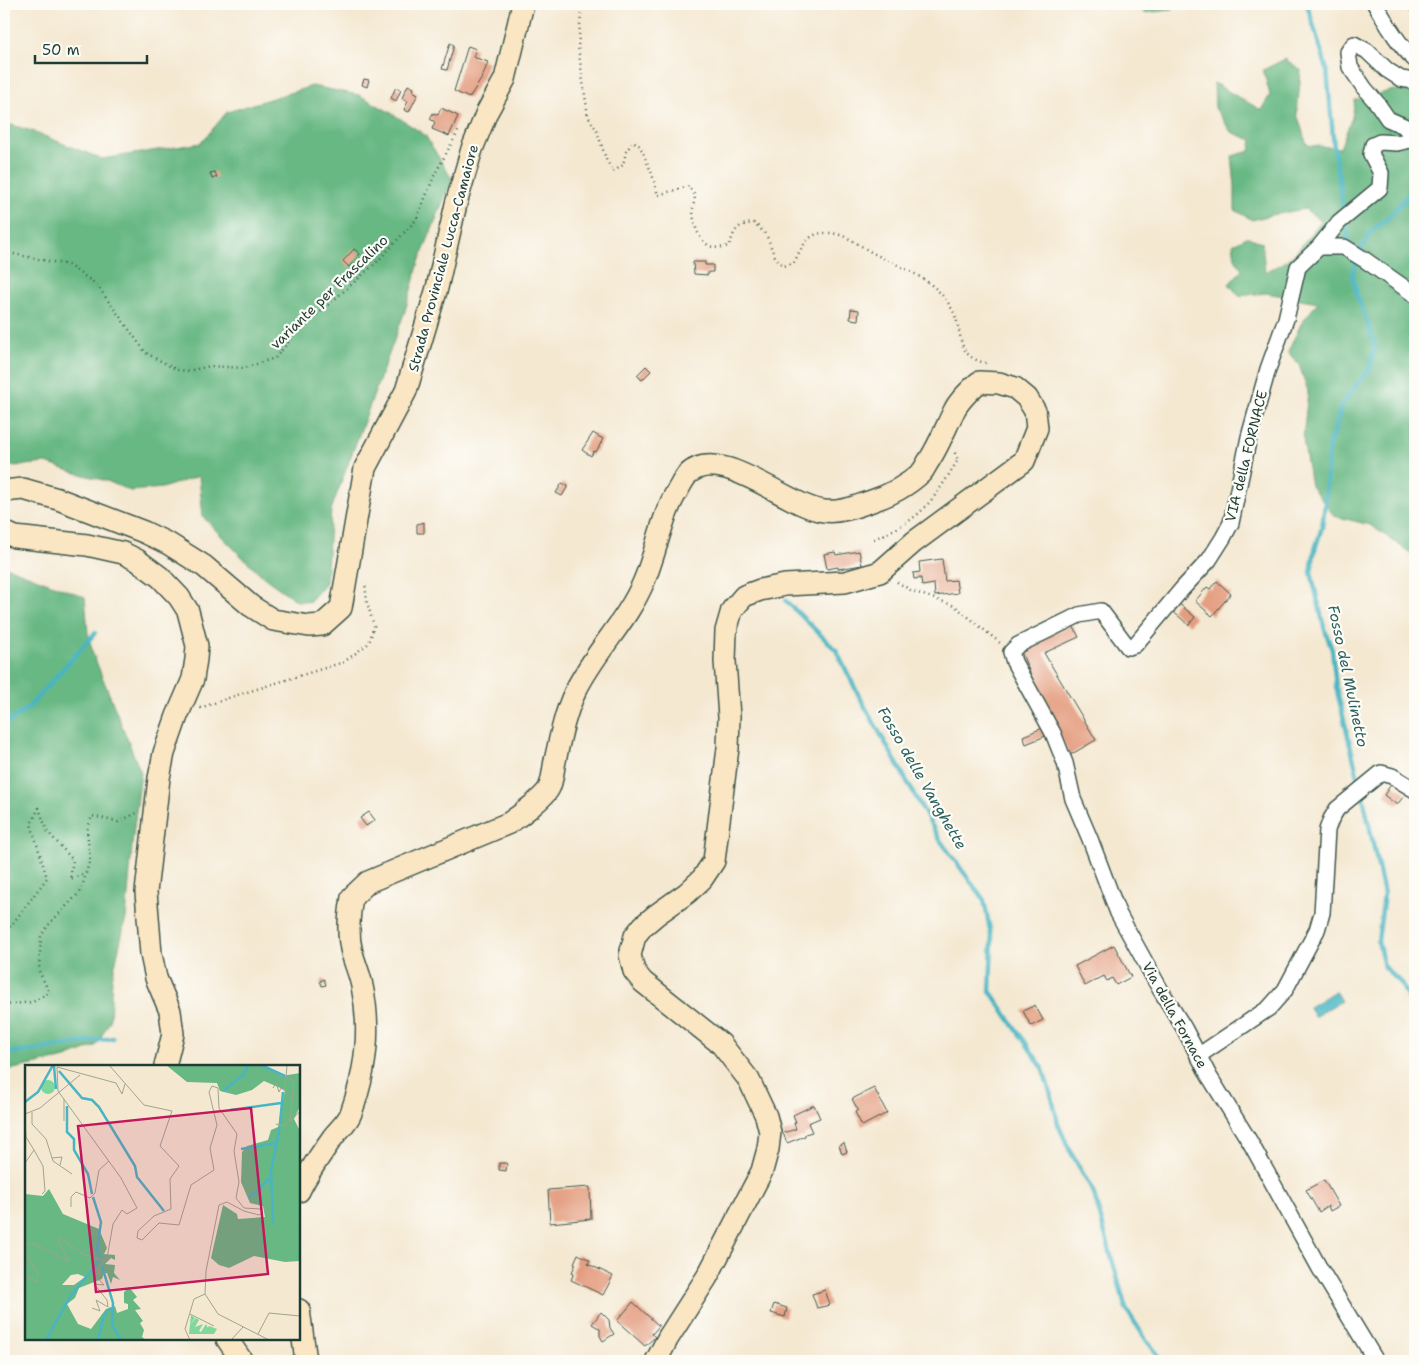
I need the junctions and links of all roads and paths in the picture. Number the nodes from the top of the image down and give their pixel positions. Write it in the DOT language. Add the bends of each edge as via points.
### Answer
graph roads {
  1 [pos="524,4"];
  2 [pos="582,4"];
  3 [pos="1375,4"];
  4 [pos="1415,60"];
  5 [pos="1415,79"];
  6 [pos="460,126"];
  7 [pos="1319,246"];
  8 [pos="4,252"];
  9 [pos="1415,294"];
  10 [pos="992,364"];
  11 [pos="4,491"];
  12 [pos="4,532"];
  13 [pos="880,572"];
  14 [pos="1011,652"];
  15 [pos="1415,790"];
  16 [pos="156,804"];
  17 [pos="4,872"];
  18 [pos="86,873"];
  19 [pos="4,887"];
  20 [pos="4,935"];
  21 [pos="4,1005"];
  22 [pos="1198,1056"];
  23 [pos="165,1065"];
  24 [pos="300,1190"];
  25 [pos="300,1317"];
  26 [pos="228,1340"];
  27 [pos="242,1361"];
  28 [pos="306,1361"];
  29 [pos="656,1361"];
  30 [pos="1376,1361"];
  1 -- 11 [label="main road, Strada Provinciale Lucca-Camaiore" via="505,79 487,112 461,186 438,288 406,391 365,468 340,608 322,625 273,620 204,566 144,532 24,489"];
  2 -- 10 [label="path" via="578,47 588,116 598,131 606,159 614,172 624,165 626,152 633,141 640,146 658,195 689,186 695,196 695,226 700,238 710,247 721,249 730,245 738,226 755,223 766,236 777,261 784,266 794,263 808,239 817,234 844,236 928,282 942,295 954,314 964,349 973,360"];
  3 -- 4 [label="street" via="1390,30"];
  5 -- 7 [label="street, VIA della FORNACE" via="1401,79 1354,44 1348,52 1350,67 1365,89 1388,119 1410,132 1410,140 1373,145 1371,154 1381,173 1380,188 1345,217"];
  6 -- 8 [label="path, variante per Frascalino" via="434,174 416,220 376,263 297,332 275,358 244,368 210,366 177,370 146,353 96,284 82,274 68,265"];
  7 -- 9 [label="street" via="1344,247"];
  7 -- 14 [label="street, VIA della FORNACE" via="1298,267 1286,319 1249,437 1231,523 1209,560 1135,644 1128,647 1101,612 1079,615 1018,645"];
  12 -- 16 [label="main road" via="15,537 87,545 123,553 160,577 179,596 188,611 197,646 193,679 164,753"];
  13 -- 14 [label="path" via="912,591 955,606"];
  13 -- 24 [label="main road" via="914,542 1024,461 1037,428 1035,411 1015,388 979,382 955,409 922,471 901,488 847,510 824,511 798,503 727,468 698,467 687,476 665,517 633,605 575,692 549,788 509,823 368,882 352,896 348,925 362,986 367,1028 363,1076 350,1116 334,1135"];
  13 -- 29 [label="main road" via="846,582 785,585 760,590 744,596 732,610 726,631 725,661 728,748 714,861 702,879 635,936 630,955 634,971 643,982 721,1044 749,1080 770,1132 762,1171 707,1277"];
  14 -- 22 [label="street, Via della Fornace" via="1066,763 1073,799 1118,912"];
  15 -- 22 [label="street" via="1381,773 1337,810 1327,830 1322,913 1317,930 1285,990 1268,1008"];
  16 -- 18 [label="path" via="118,822 92,816 87,831 90,859"];
  16 -- 23 [label="main road" via="146,892 151,954 156,978 170,1011 173,1034"];
  17 -- 19 [label="path" via="8,878"];
  18 -- 20 [label="path" via="70,879 73,860 47,831 39,808 31,824 47,878"];
  18 -- 21 [label="path" via="81,891 41,936 39,971 49,992 33,1002"];
  22 -- 30 [label="street, Via della Fornace"];
  25 -- 28 [label="main road"];
  26 -- 27 [label="main road"];
}
